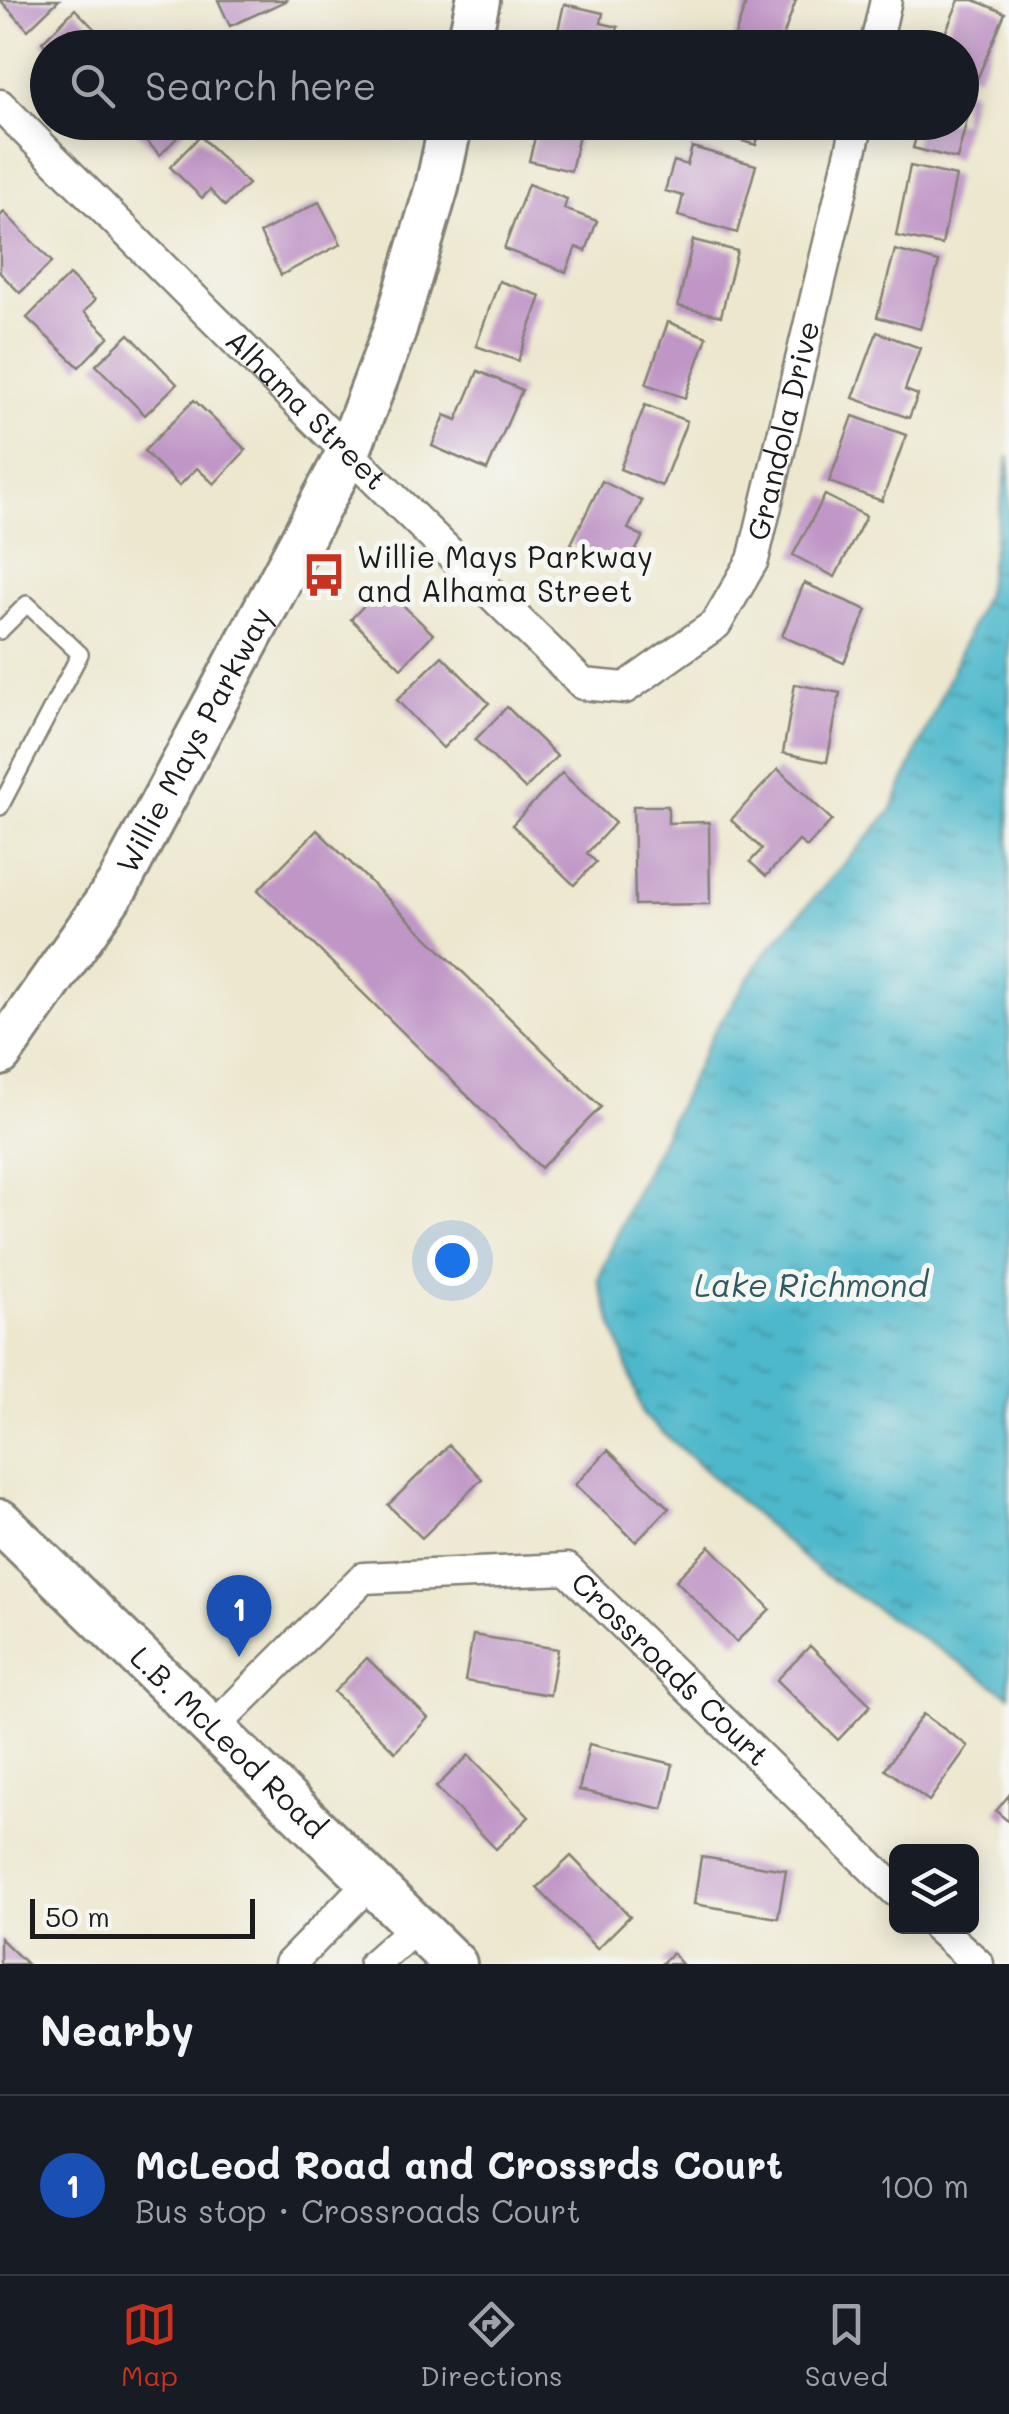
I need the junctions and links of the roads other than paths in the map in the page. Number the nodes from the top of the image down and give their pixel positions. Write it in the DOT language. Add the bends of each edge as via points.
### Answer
graph roads {
  1 [pos="478,0"];
  2 [pos="886,0"];
  3 [pos="472,30"];
  4 [pos="879,30"];
  5 [pos="0,105"];
  6 [pos="30,135"];
  7 [pos="35,140"];
  8 [pos="447,140"];
  9 [pos="854,140"];
  10 [pos="348,453"];
  11 [pos="0,631"];
  12 [pos="625,688"];
  13 [pos="0,807"];
  14 [pos="0,1054"];
  15 [pos="0,1521"];
  16 [pos="213,1728"];
  17 [pos="371,1881"];
  18 [pos="889,1885"];
  19 [pos="418,1926"];
  20 [pos="945,1934"];
  21 [pos="290,1964"];
  22 [pos="374,1964"];
  23 [pos="455,1964"];
  24 [pos="978,1964"];
  1 -- 3 [label="street"];
  2 -- 4 [label="street"];
  5 -- 6 [label="street, Alhama Street"];
  7 -- 10 [label="street, Alhama Street"];
  8 -- 10 [label="street, Willie Mays Parkway" via="394,332"];
  9 -- 12 [label="street, Grandola Drive" via="753,560 716,624"];
  10 -- 12 [label="street, Alhama Street" via="583,684"];
  10 -- 14 [label="street, Willie Mays Parkway" via="118,884"];
  11 -- 13 [label="lane" via="26,604 80,654"];
  15 -- 16 [label="street, L.B. McLeod Road"];
  16 -- 17 [label="street, L.B. McLeod Road"];
  16 -- 18 [label="street, Crossroads Court" via="363,1578 567,1569"];
  17 -- 19 [label="street, L.B. McLeod Road"];
  17 -- 21 [label="street"];
  19 -- 22 [label="street"];
  19 -- 23 [label="street, L.B. McLeod Road"];
  20 -- 24 [label="street"];
}
